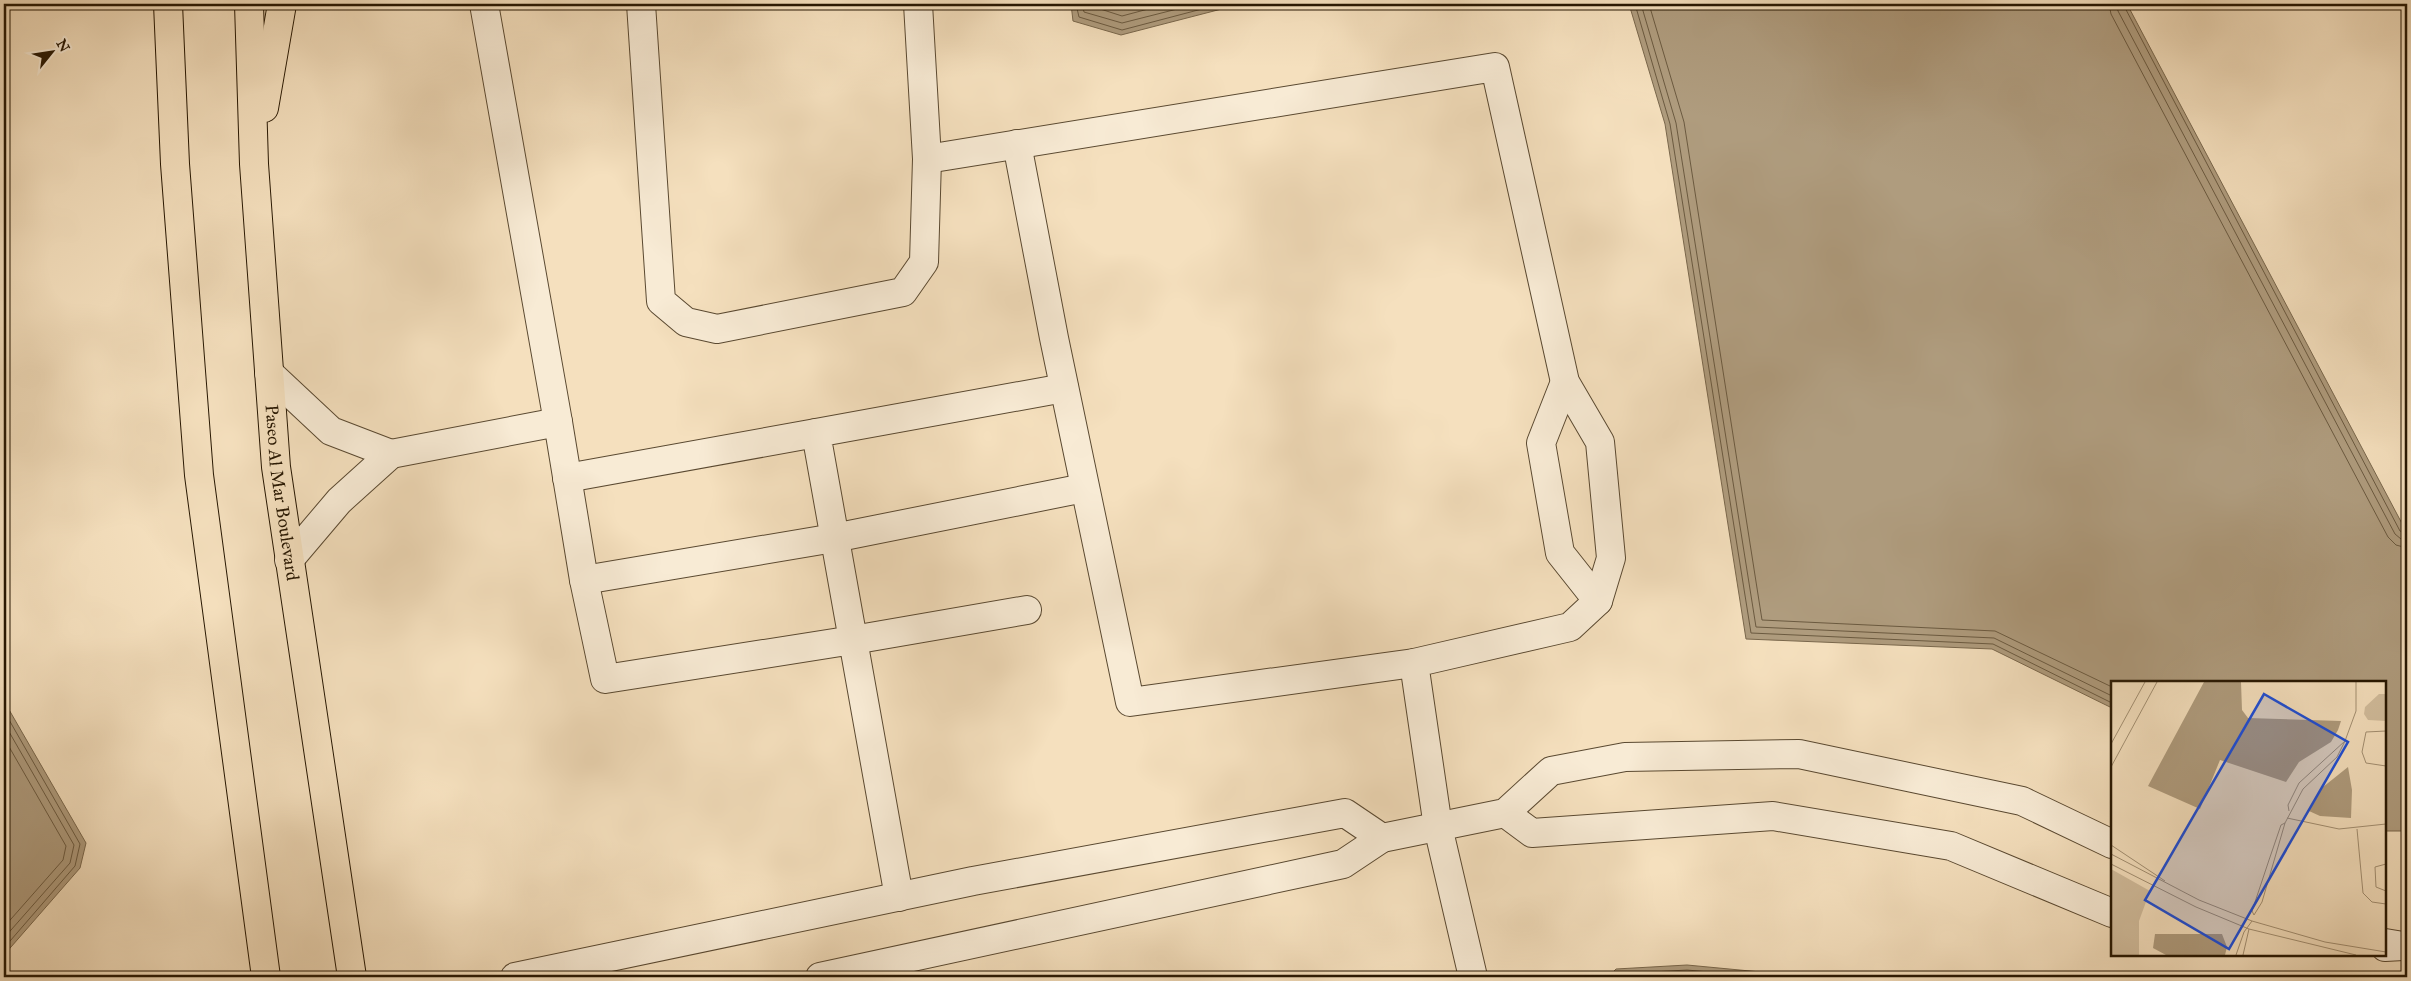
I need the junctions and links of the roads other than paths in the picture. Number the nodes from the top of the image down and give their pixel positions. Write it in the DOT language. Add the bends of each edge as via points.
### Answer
graph roads {
  1 [pos="168,4"];
  2 [pos="249,4"];
  3 [pos="282,4"];
  4 [pos="484,4"];
  5 [pos="641,4"];
  6 [pos="918,4"];
  7 [pos="1017,144"];
  8 [pos="927,159"];
  9 [pos="254,164"];
  10 [pos="269,373"];
  11 [pos="1565,382"];
  12 [pos="1064,388"];
  13 [pos="558,422"];
  14 [pos="816,434"];
  15 [pos="391,454"];
  16 [pos="567,478"];
  17 [pos="1084,488"];
  18 [pos="834,538"];
  19 [pos="290,560"];
  20 [pos="584,580"];
  21 [pos="1598,600"];
  22 [pos="1027,610"];
  23 [pos="852,640"];
  24 [pos="1414,663"];
  25 [pos="1505,813"];
  26 [pos="1438,827"];
  27 [pos="1382,838"];
  28 [pos="2111,844"];
  29 [pos="899,897"];
  30 [pos="2111,913"];
  31 [pos="910,968"];
  32 [pos="266,977"];
  33 [pos="352,977"];
  34 [pos="515,977"];
  35 [pos="820,977"];
  36 [pos="1473,977"];
  1 -- 32 [label="main road" via="175,164 199,476"];
  2 -- 9 [label="main road, Paseo Al Mar Boulevard"];
  3 -- 9 [label="main road"];
  4 -- 13 [label="street"];
  5 -- 8 [label="street" via="661,301 686,322 717,329 902,292 924,262"];
  6 -- 8 [label="street"];
  7 -- 8 [label="street"];
  7 -- 11 [label="street" via="1495,67"];
  7 -- 12 [label="street"];
  9 -- 10 [label="main road, Paseo Al Mar Boulevard"];
  10 -- 15 [label="street" via="331,431"];
  10 -- 19 [label="main road, Paseo Al Mar Boulevard" via="276,467"];
  11 -- 21 [label="street" via="1600,442 1611,558"];
  11 -- 21 [label="street" via="1541,443 1560,553"];
  12 -- 14 [label="street"];
  12 -- 17 [label="street"];
  13 -- 15 [label="street"];
  13 -- 16 [label="street"];
  14 -- 16 [label="street"];
  14 -- 18 [label="street"];
  15 -- 19 [label="street" via="339,502"];
  16 -- 20 [label="street"];
  17 -- 18 [label="street"];
  17 -- 24 [label="street" via="1130,702"];
  18 -- 20 [label="street"];
  18 -- 23 [label="street"];
  19 -- 33 [label="main road, Paseo Al Mar Boulevard"];
  20 -- 23 [label="street" via="604,679"];
  21 -- 24 [label="street" via="1570,627"];
  22 -- 23 [label="street"];
  23 -- 29 [label="street"];
  24 -- 26 [label="street"];
  25 -- 26 [label="street"];
  25 -- 28 [label="street" via="1550,771 1625,757 1799,754 2022,801"];
  25 -- 30 [label="street" via="1532,833 1773,816 1951,846"];
  26 -- 27 [label="street"];
  26 -- 36 [label="street"];
  27 -- 29 [label="street" via="1345,813"];
  27 -- 31 [label="street" via="1343,864"];
  29 -- 34 [label="street"];
  31 -- 35 [label="street"];
}
